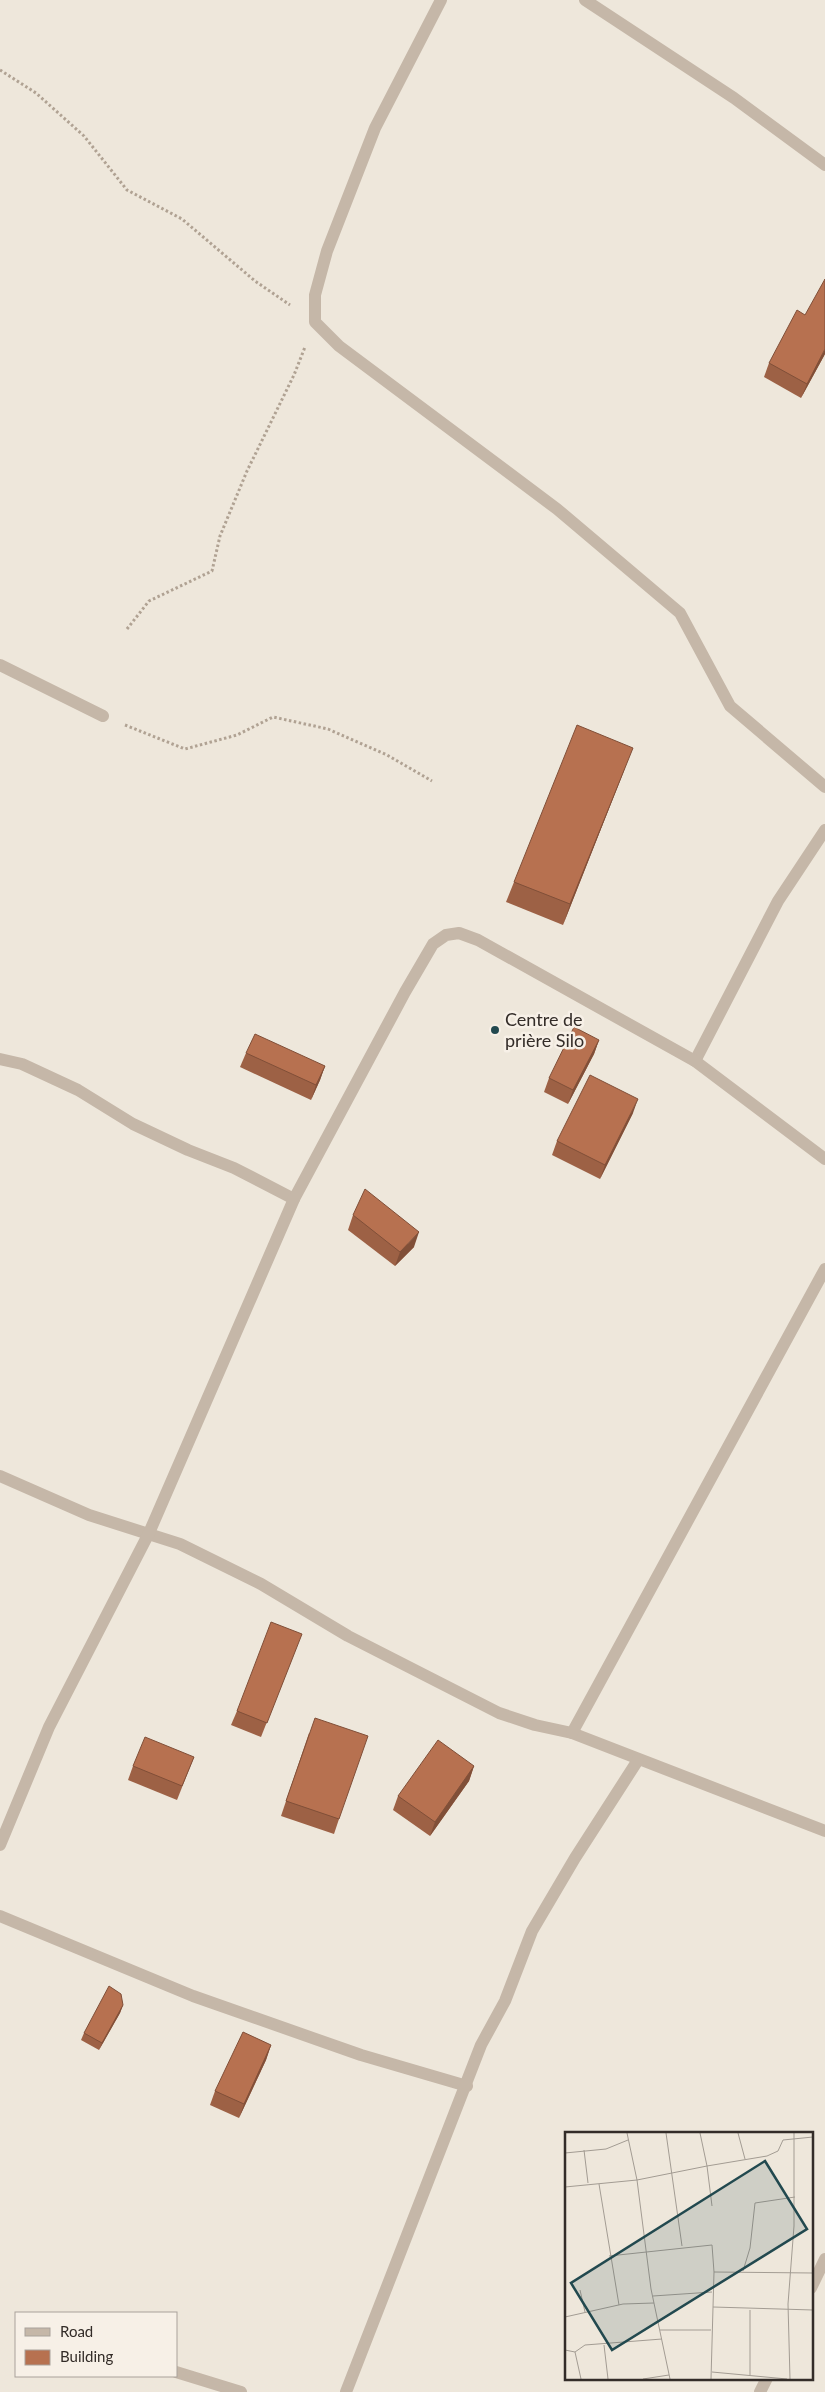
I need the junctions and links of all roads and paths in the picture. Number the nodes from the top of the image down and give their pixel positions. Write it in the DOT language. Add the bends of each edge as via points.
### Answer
graph roads {
  1 [pos="441,0"];
  2 [pos="585,0"];
  3 [pos="0,71"];
  4 [pos="825,165"];
  5 [pos="315,322"];
  6 [pos="127,629"];
  7 [pos="0,665"];
  8 [pos="103,716"];
  9 [pos="432,781"];
  10 [pos="825,787"];
  11 [pos="825,830"];
  12 [pos="0,1059"];
  13 [pos="695,1061"];
  14 [pos="825,1159"];
  15 [pos="294,1199"];
  16 [pos="825,1269"];
  17 [pos="0,1476"];
  18 [pos="148,1533"];
  19 [pos="572,1733"];
  20 [pos="638,1760"];
  21 [pos="825,1831"];
  22 [pos="0,1845"];
  23 [pos="0,1916"];
  24 [pos="467,2086"];
  25 [pos="825,2259"];
  26 [pos="812,2286"];
  27 [pos="178,2373"];
  28 [pos="766,2380"];
  29 [pos="241,2392"];
  30 [pos="346,2392"];
  31 [pos="760,2392"];
  1 -- 5 [label="street" via="375,128 326,252 316,295"];
  2 -- 4 [label="street" via="734,98"];
  3 -- 5 [label="path" via="36,93 84,136 127,190 182,219 255,281"];
  5 -- 6 [label="path" via="220,536 212,571 149,602"];
  5 -- 10 [label="street" via="339,346 557,509 680,613 730,706"];
  7 -- 8 [label="street"];
  8 -- 9 [label="path" via="185,749 237,734 273,717 328,729 387,755"];
  11 -- 13 [label="street" via="778,901"];
  12 -- 15 [label="street" via="22,1064 78,1090 133,1124 234,1168"];
  13 -- 14 [label="street"];
  13 -- 15 [label="street" via="478,940 459,933 446,934 433,944 405,992"];
  15 -- 18 [label="street"];
  16 -- 19 [label="street"];
  17 -- 18 [label="street" via="89,1515"];
  18 -- 19 [label="street" via="180,1544 261,1584 348,1636 499,1713"];
  18 -- 22 [label="street" via="49,1726"];
  19 -- 20 [label="street"];
  20 -- 21 [label="street"];
  20 -- 24 [label="street" via="574,1858 532,1931 505,2001 481,2045"];
  23 -- 24 [label="street" via="193,1996 361,2055"];
  24 -- 30 [label="street"];
  25 -- 26 [label="street"];
  27 -- 29 [label="street"];
  28 -- 31 [label="street"];
}
